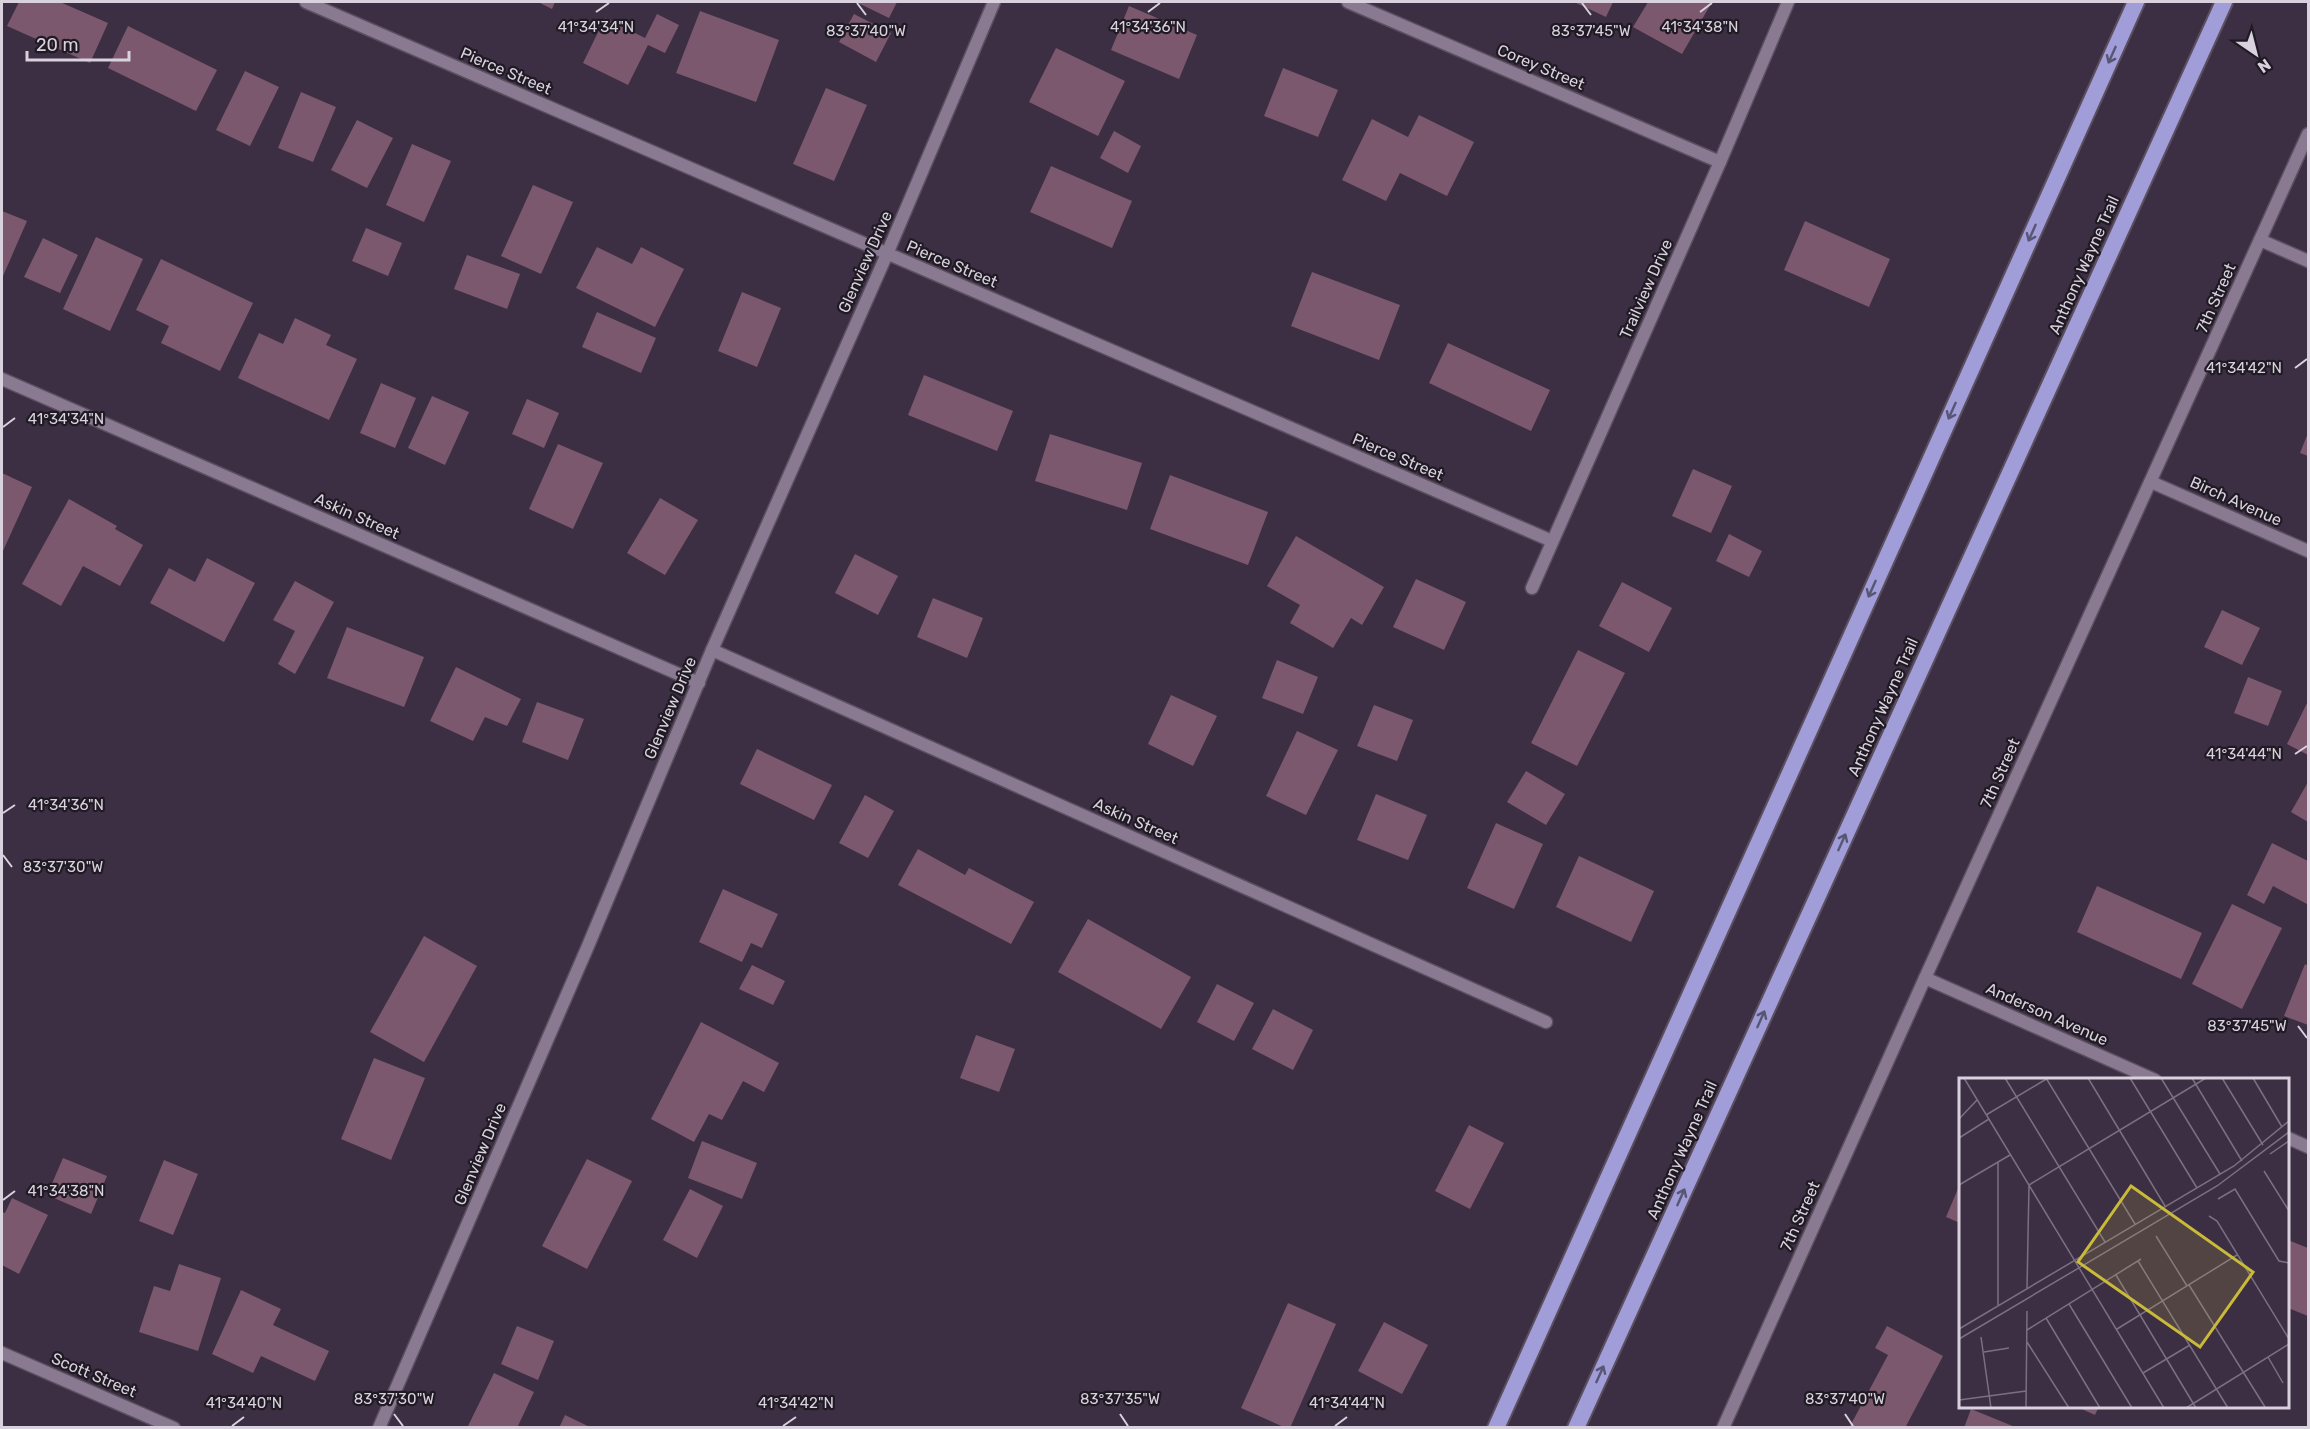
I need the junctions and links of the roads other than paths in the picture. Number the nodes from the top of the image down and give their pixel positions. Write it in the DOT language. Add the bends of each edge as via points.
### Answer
graph roads {
  1 [pos="306,2"];
  2 [pos="994,2"];
  3 [pos="1348,2"];
  4 [pos="1788,2"];
  5 [pos="2136,2"];
  6 [pos="2224,2"];
  7 [pos="2308,134"];
  8 [pos="1720,162"];
  9 [pos="2260,240"];
  10 [pos="887,254"];
  11 [pos="2308,261"];
  12 [pos="2,379"];
  13 [pos="2151,482"];
  14 [pos="1552,541"];
  15 [pos="2308,551"];
  16 [pos="1532,588"];
  17 [pos="712,650"];
  18 [pos="699,683"];
  19 [pos="1925,978"];
  20 [pos="1546,1022"];
  21 [pos="2150,1078"];
  22 [pos="2289,1138"];
  23 [pos="2308,1147"];
  24 [pos="2,1353"];
  25 [pos="174,1428"];
  26 [pos="379,1428"];
  27 [pos="1496,1428"];
  28 [pos="1576,1428"];
  29 [pos="1723,1428"];
  1 -- 10 [label="street, Pierce Street"];
  2 -- 10 [label="street, Glenview Drive"];
  3 -- 8 [label="street, Corey Street"];
  4 -- 8 [label="street, Trailview Drive"];
  5 -- 27 [label="highway, one-way"];
  28 -- 6 [label="highway, Anthony Wayne Trail, one-way"];
  7 -- 9 [label="street, 7th Street"];
  8 -- 14 [label="street, Trailview Drive"];
  9 -- 11 [label="street"];
  9 -- 13 [label="street, 7th Street"];
  10 -- 14 [label="street, Pierce Street"];
  10 -- 17 [label="street, Glenview Drive"];
  12 -- 18 [label="street, Askin Street"];
  13 -- 15 [label="street, Birch Avenue"];
  13 -- 19 [label="street, 7th Street"];
  14 -- 16 [label="street, Trailview Drive"];
  17 -- 18 [label="street, Glenview Drive"];
  17 -- 20 [label="street, Askin Street"];
  18 -- 26 [label="street, Glenview Drive"];
  19 -- 21 [label="street, Anderson Avenue"];
  19 -- 29 [label="street, 7th Street"];
  22 -- 23 [label="street"];
  24 -- 25 [label="street, Scott Street"];
}
